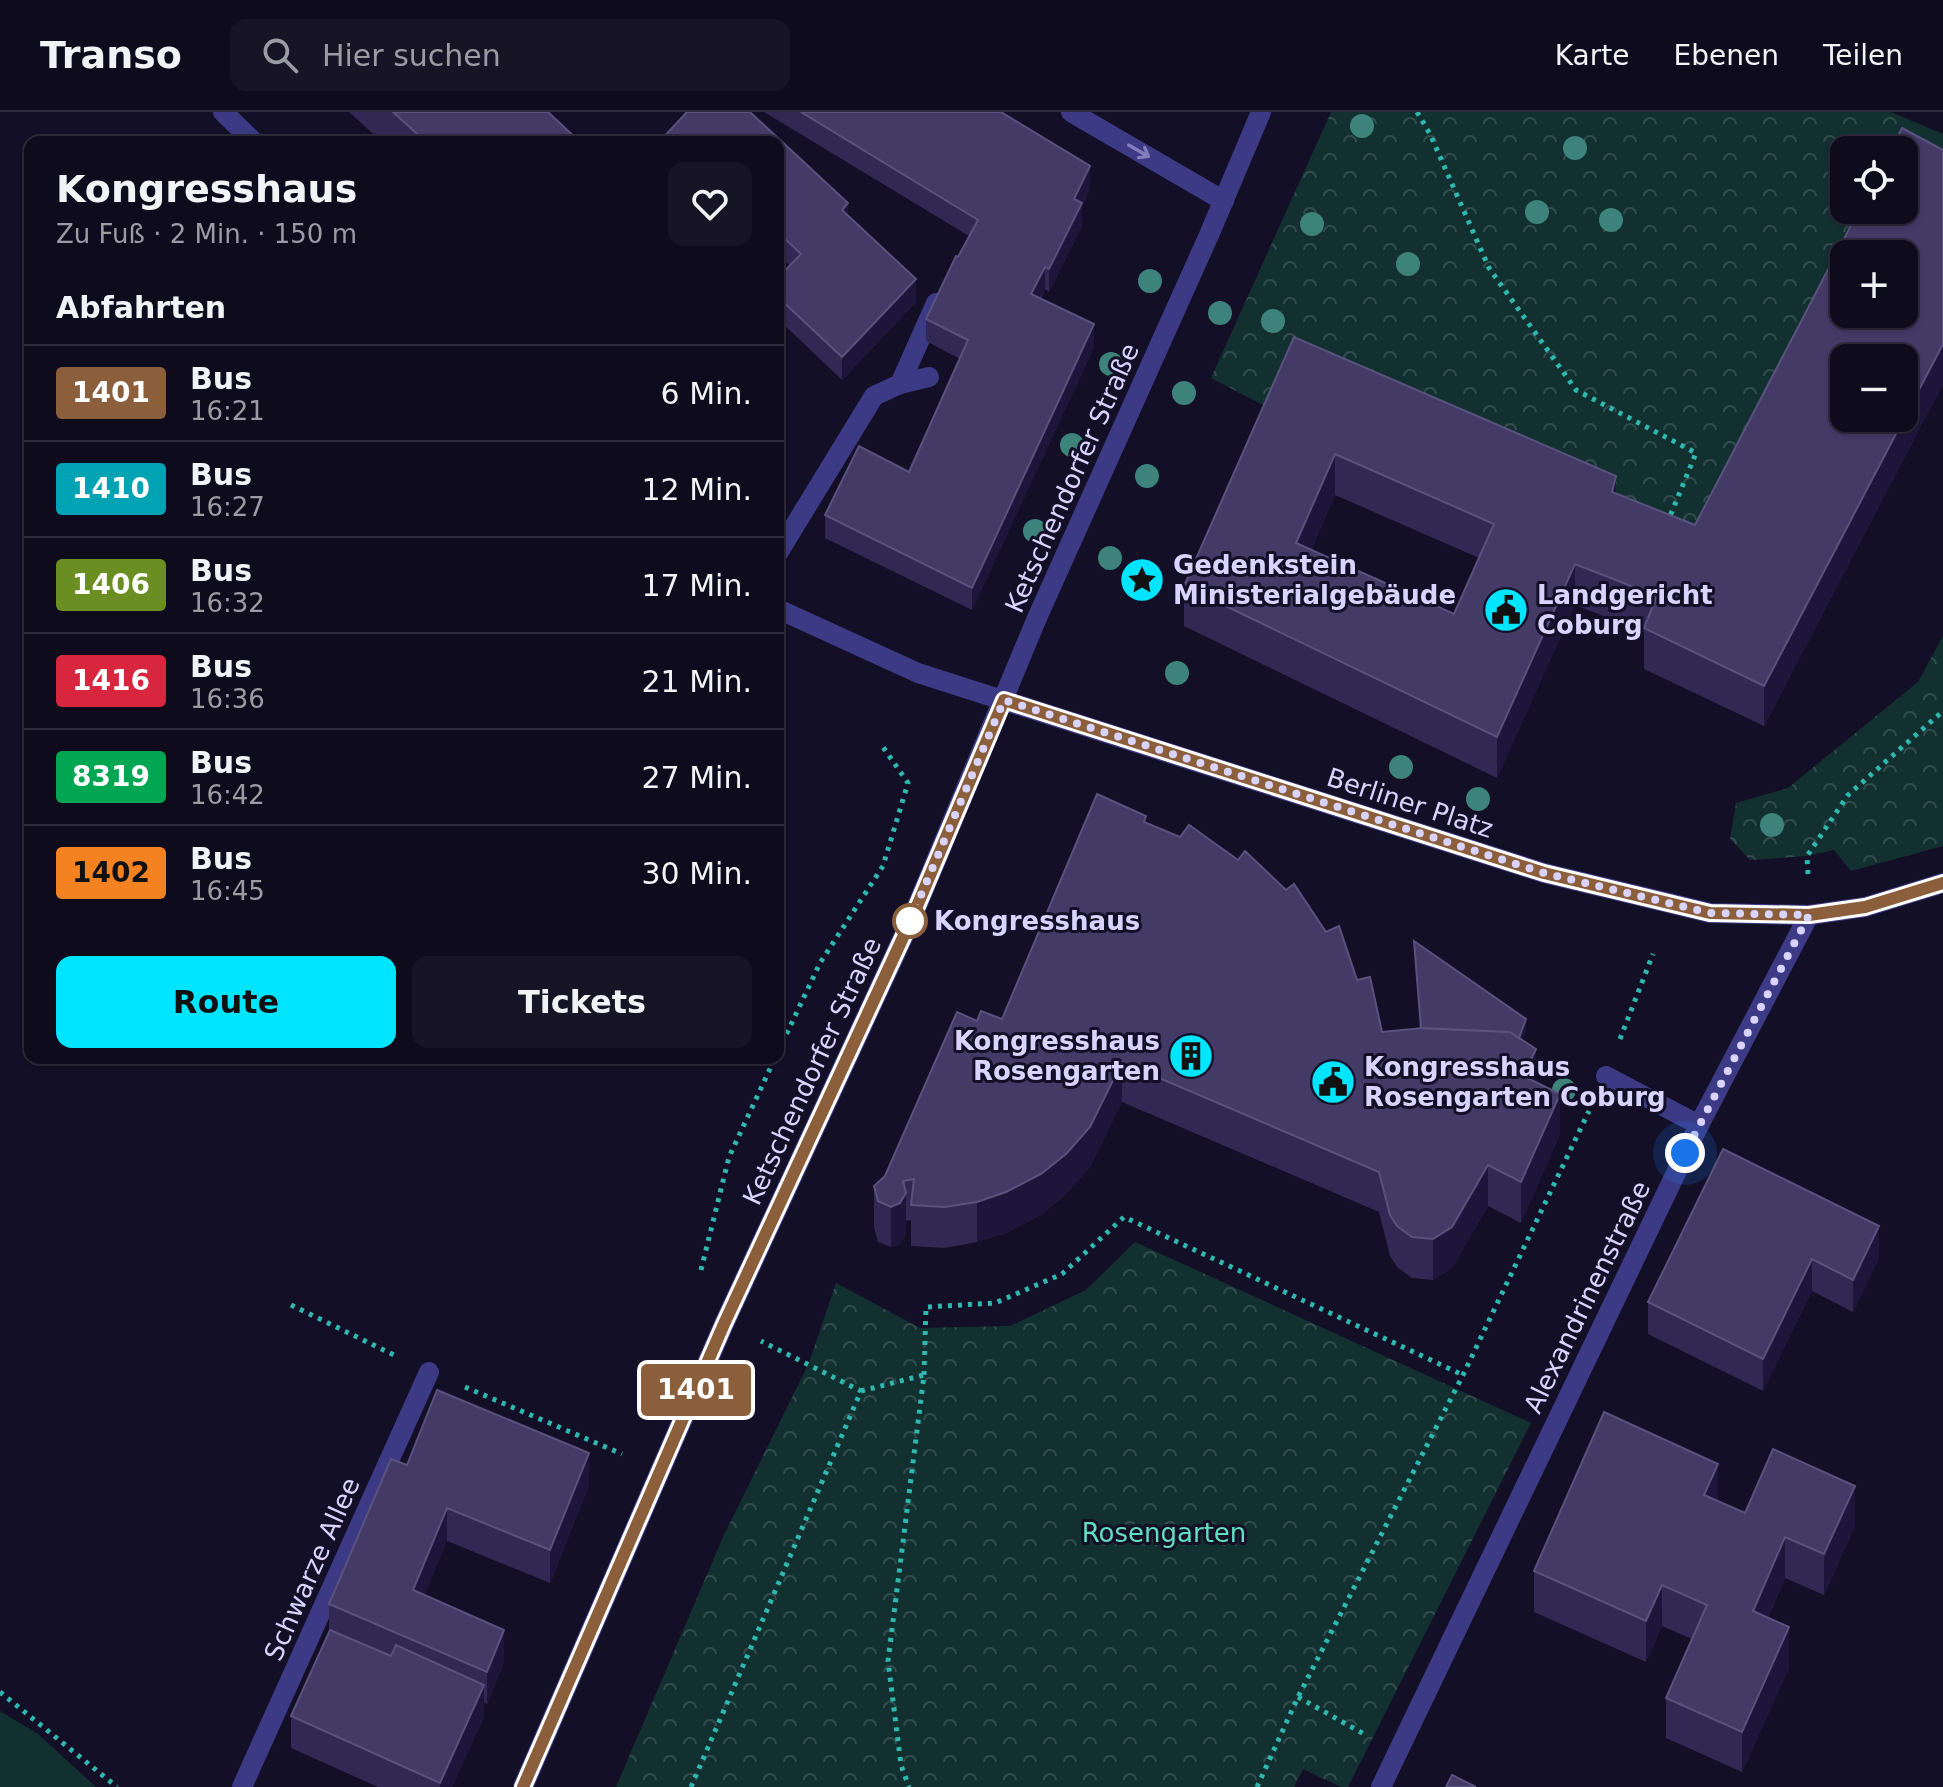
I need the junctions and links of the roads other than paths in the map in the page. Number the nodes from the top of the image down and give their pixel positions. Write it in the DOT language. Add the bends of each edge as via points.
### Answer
graph roads {
  1 [pos="223,112"];
  2 [pos="1071,112"];
  3 [pos="1261,112"];
  4 [pos="248,136"];
  5 [pos="1224,201"];
  6 [pos="940,294"];
  7 [pos="929,377"];
  8 [pos="900,384"];
  9 [pos="784,543"];
  10 [pos="784,612"];
  11 [pos="1004,700"];
  12 [pos="1943,883"];
  13 [pos="1809,915"];
  14 [pos="1606,1076"];
  15 [pos="1699,1125"];
  16 [pos="429,1372"];
  17 [pos="242,1787"];
  18 [pos="523,1787"];
  19 [pos="1381,1787"];
  1 -- 4 [label="street"];
  2 -- 5 [label="street, one-way"];
  3 -- 5 [label="street, Ketschendorfer Straße"];
  5 -- 11 [label="street, Ketschendorfer Straße"];
  6 -- 8 [label="street"];
  7 -- 8 [label="street"];
  8 -- 9 [label="street" via="874,396"];
  10 -- 11 [label="street, Berliner Platz" via="918,673"];
  11 -- 13 [label="street, Berliner Platz" via="1544,873 1710,913"];
  11 -- 18 [label="street, Ketschendorfer Straße" via="912,918 724,1324"];
  12 -- 13 [label="street" via="1865,907"];
  13 -- 15 [label="street, Alexandrinenstraße"];
  14 -- 15 [label="street"];
  15 -- 19 [label="street, Alexandrinenstraße"];
  16 -- 17 [label="street, Schwarze Allee"];
}
